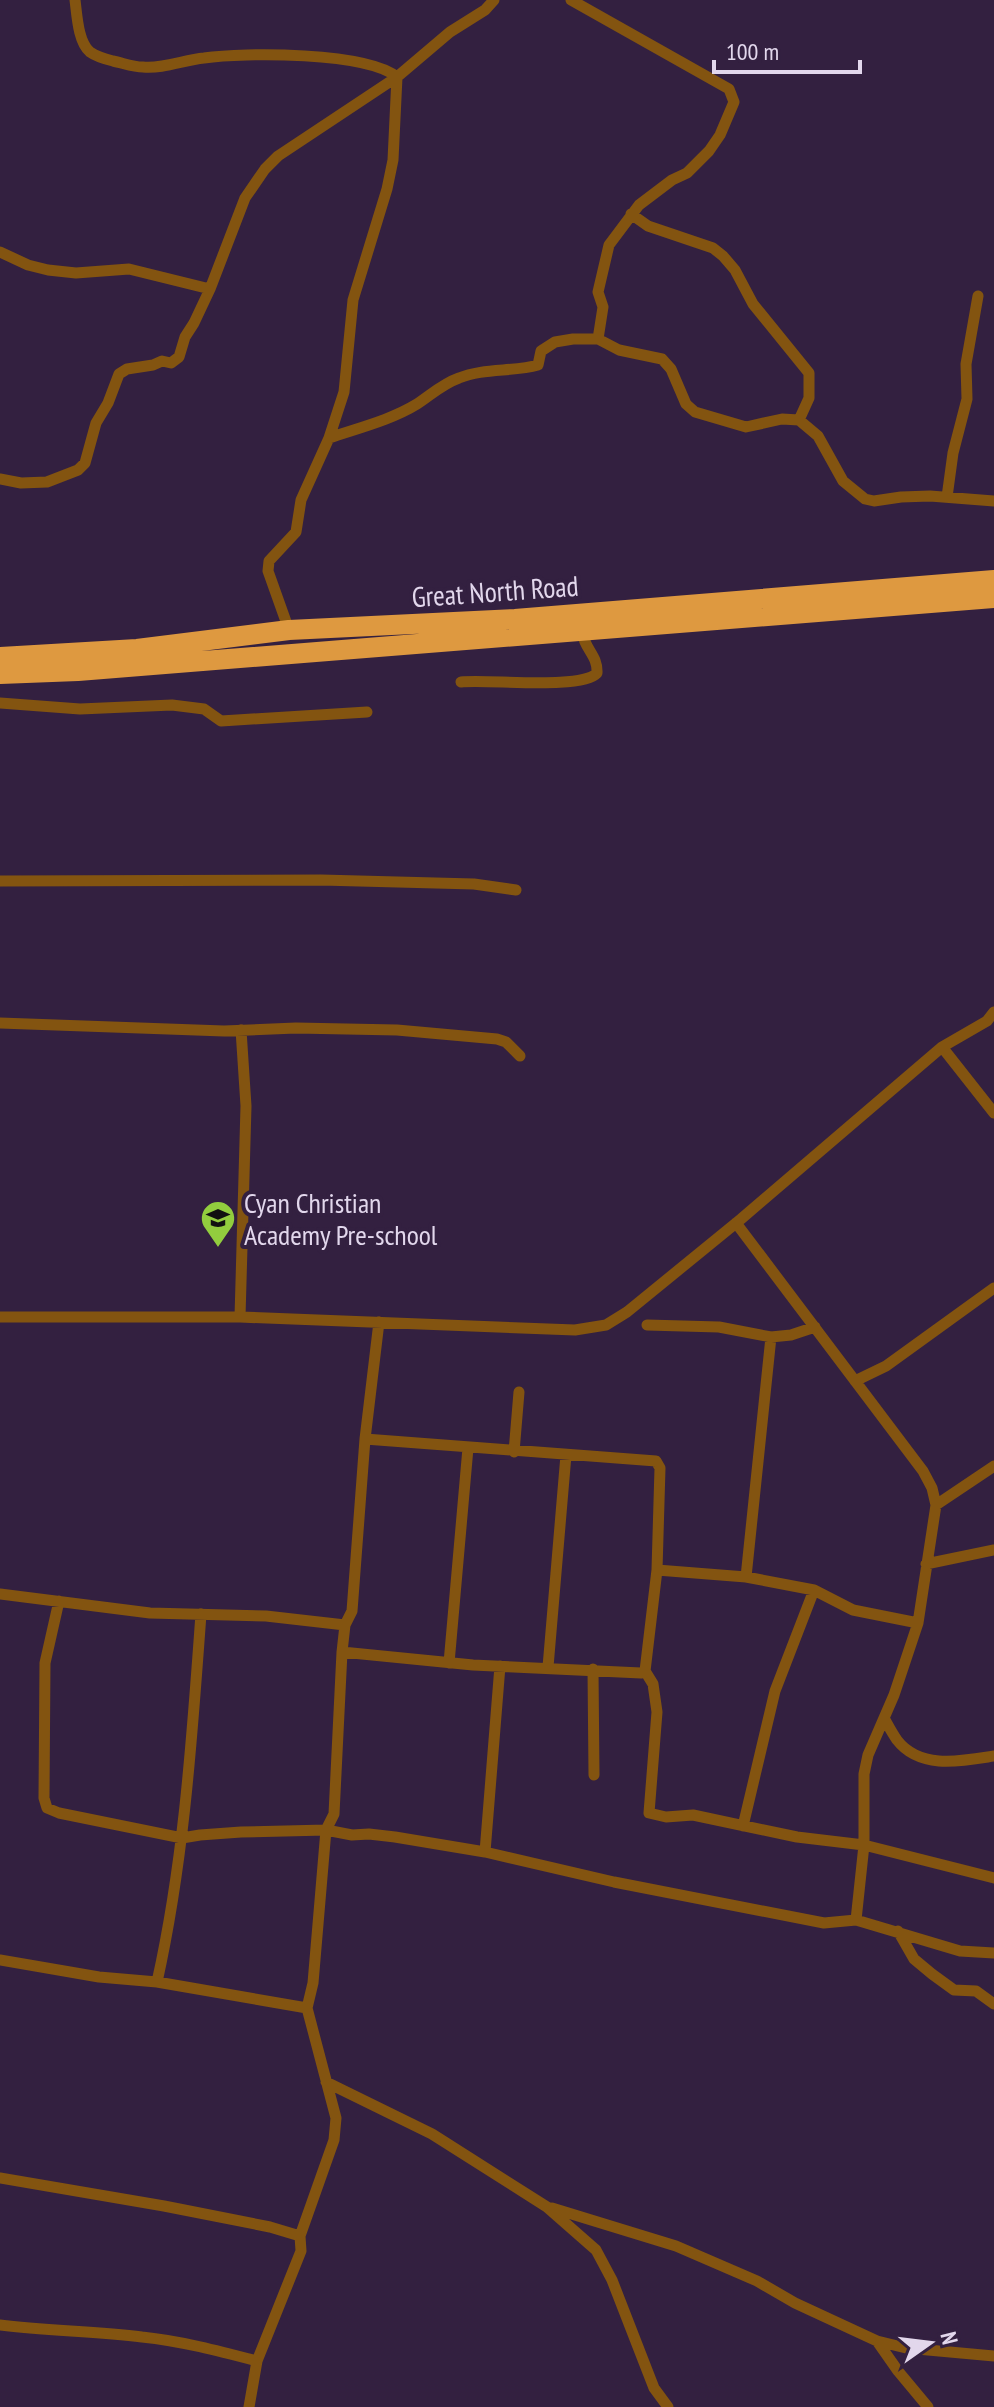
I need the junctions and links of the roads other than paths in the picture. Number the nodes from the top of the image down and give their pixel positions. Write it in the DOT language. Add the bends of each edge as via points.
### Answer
graph roads {
  1 [pos="75,0"];
  2 [pos="494,0"];
  3 [pos="571,0"];
  4 [pos="397,77"];
  5 [pos="631,214"];
  6 [pos="0,252"];
  7 [pos="210,289"];
  8 [pos="978,296"];
  9 [pos="598,339"];
  10 [pos="799,420"];
  11 [pos="329,438"];
  12 [pos="0,479"];
  13 [pos="947,497"];
  14 [pos="994,501"];
  15 [pos="994,580"];
  16 [pos="994,598"];
  17 [pos="582,629"];
  18 [pos="289,630"];
  19 [pos="0,657"];
  20 [pos="0,674"];
  21 [pos="461,682"];
  22 [pos="0,703"];
  23 [pos="367,712"];
  24 [pos="0,881"];
  25 [pos="516,890"];
  26 [pos="994,1012"];
  27 [pos="0,1023"];
  28 [pos="241,1030"];
  29 [pos="942,1047"];
  30 [pos="520,1056"];
  31 [pos="994,1113"];
  32 [pos="736,1223"];
  33 [pos="994,1288"];
  34 [pos="0,1317"];
  35 [pos="240,1317"];
  36 [pos="379,1322"];
  37 [pos="647,1325"];
  38 [pos="815,1327"];
  39 [pos="771,1337"];
  40 [pos="855,1381"];
  41 [pos="519,1392"];
  42 [pos="365,1439"];
  43 [pos="468,1448"];
  44 [pos="514,1452"];
  45 [pos="566,1455"];
  46 [pos="994,1466"];
  47 [pos="936,1505"];
  48 [pos="994,1550"];
  49 [pos="926,1564"];
  50 [pos="657,1570"];
  51 [pos="746,1577"];
  52 [pos="814,1590"];
  53 [pos="0,1594"];
  54 [pos="59,1601"];
  55 [pos="201,1614"];
  56 [pos="918,1623"];
  57 [pos="345,1625"];
  58 [pos="342,1652"];
  59 [pos="449,1663"];
  60 [pos="500,1666"];
  61 [pos="548,1667"];
  62 [pos="593,1669"];
  63 [pos="645,1671"];
  64 [pos="884,1718"];
  65 [pos="994,1756"];
  66 [pos="594,1775"];
  67 [pos="743,1826"];
  68 [pos="326,1830"];
  69 [pos="182,1838"];
  70 [pos="864,1845"];
  71 [pos="485,1852"];
  72 [pos="994,1878"];
  73 [pos="856,1920"];
  74 [pos="898,1931"];
  75 [pos="994,1953"];
  76 [pos="0,1960"];
  77 [pos="157,1982"];
  78 [pos="994,2004"];
  79 [pos="307,2008"];
  80 [pos="326,2082"];
  81 [pos="0,2178"];
  82 [pos="547,2207"];
  83 [pos="300,2236"];
  84 [pos="0,2325"];
  85 [pos="877,2341"];
  86 [pos="994,2356"];
  87 [pos="257,2361"];
  88 [pos="249,2407"];
  89 [pos="668,2407"];
  90 [pos="928,2407"];
  1 -- 4 [label="street" via="88,51 130,65 293,55 368,63"];
  2 -- 4 [label="street"];
  3 -- 5 [label="street" via="733,94 732,112 709,151"];
  4 -- 7 [label="street" via="265,169 245,198"];
  4 -- 11 [label="street" via="393,160 353,300 344,392"];
  5 -- 9 [label="street" via="609,245 599,289 603,307"];
  5 -- 10 [label="street" via="648,226 713,248 735,270 761,314 808,369 809,398"];
  6 -- 7 [label="street" via="48,270 129,269"];
  7 -- 12 [label="street" via="179,357 119,374 78,470 47,482"];
  8 -- 13 [label="street" via="966,364 967,399"];
  9 -- 10 [label="street" via="619,350 662,359 695,412 746,427"];
  9 -- 11 [label="street" via="547,346 538,365 524,369 462,376 406,410"];
  10 -- 13 [label="street" via="824,443 843,481 865,499"];
  11 -- 18 [label="street" via="301,500 296,532 269,561"];
  13 -- 14 [label="street"];
  15 -- 18 [label="highway, Great North Road" via="515,619"];
  16 -- 17 [label="highway, Great North Road"];
  17 -- 20 [label="highway, Great North Road"];
  17 -- 21 [label="street" via="582,641 597,661 594,678 574,683"];
  18 -- 19 [label="highway, Great North Road" via="137,649"];
  22 -- 23 [label="street" via="80,709 172,705 204,709 221,721"];
  24 -- 25 [label="street" via="321,880"];
  26 -- 29 [label="street"];
  27 -- 28 [label="street"];
  28 -- 30 [label="street" via="327,1028 489,1037 506,1042"];
  28 -- 35 [label="street" via="246,1106"];
  29 -- 31 [label="street"];
  29 -- 32 [label="street"];
  32 -- 36 [label="street" via="606,1325 575,1330"];
  32 -- 38 [label="street"];
  33 -- 40 [label="street" via="886,1366"];
  34 -- 35 [label="street"];
  35 -- 36 [label="street"];
  36 -- 42 [label="street"];
  37 -- 39 [label="street" via="719,1327"];
  38 -- 39 [label="street"];
  38 -- 40 [label="street"];
  39 -- 51 [label="street"];
  40 -- 47 [label="street" via="923,1471"];
  41 -- 44 [label="street"];
  42 -- 43 [label="street"];
  42 -- 57 [label="street" via="352,1611"];
  43 -- 44 [label="street"];
  43 -- 59 [label="street"];
  44 -- 45 [label="street"];
  45 -- 50 [label="street" via="659,1463"];
  45 -- 61 [label="street"];
  46 -- 47 [label="street"];
  47 -- 49 [label="street"];
  48 -- 49 [label="street"];
  49 -- 56 [label="street"];
  50 -- 51 [label="street"];
  50 -- 63 [label="street"];
  51 -- 52 [label="street"];
  52 -- 56 [label="street" via="853,1610"];
  52 -- 67 [label="street" via="775,1691"];
  53 -- 54 [label="street"];
  54 -- 55 [label="street"];
  54 -- 69 [label="street" via="45,1663 47,1808"];
  55 -- 57 [label="street"];
  55 -- 69 [label="street"];
  56 -- 64 [label="street"];
  57 -- 58 [label="street"];
  58 -- 59 [label="street"];
  58 -- 68 [label="street" via="334,1814"];
  59 -- 60 [label="street"];
  60 -- 61 [label="street"];
  60 -- 71 [label="street"];
  61 -- 62 [label="street"];
  62 -- 63 [label="street"];
  62 -- 66 [label="street"];
  63 -- 67 [label="street" via="653,1684 657,1712 649,1813 693,1815"];
  64 -- 65 [label="street" via="898,1742 920,1758"];
  64 -- 70 [label="street" via="864,1774"];
  67 -- 70 [label="street"];
  68 -- 69 [label="street"];
  68 -- 71 [label="street"];
  68 -- 79 [label="street"];
  69 -- 77 [label="street"];
  70 -- 72 [label="street"];
  70 -- 73 [label="street"];
  71 -- 73 [label="street" via="824,1923"];
  73 -- 74 [label="street"];
  74 -- 75 [label="street" via="960,1951"];
  74 -- 78 [label="street" via="914,1959 932,1974 954,1990 976,1991"];
  76 -- 77 [label="street"];
  77 -- 79 [label="street"];
  79 -- 80 [label="street"];
  80 -- 82 [label="street" via="432,2134"];
  80 -- 83 [label="street" via="336,2118 334,2140"];
  81 -- 83 [label="street"];
  82 -- 85 [label="street" via="676,2246"];
  82 -- 89 [label="street" via="596,2250 654,2388"];
  83 -- 87 [label="street" via="301,2251"];
  84 -- 87 [label="street" via="141,2337"];
  85 -- 86 [label="street"];
  85 -- 90 [label="street"];
  87 -- 88 [label="street"];
}
